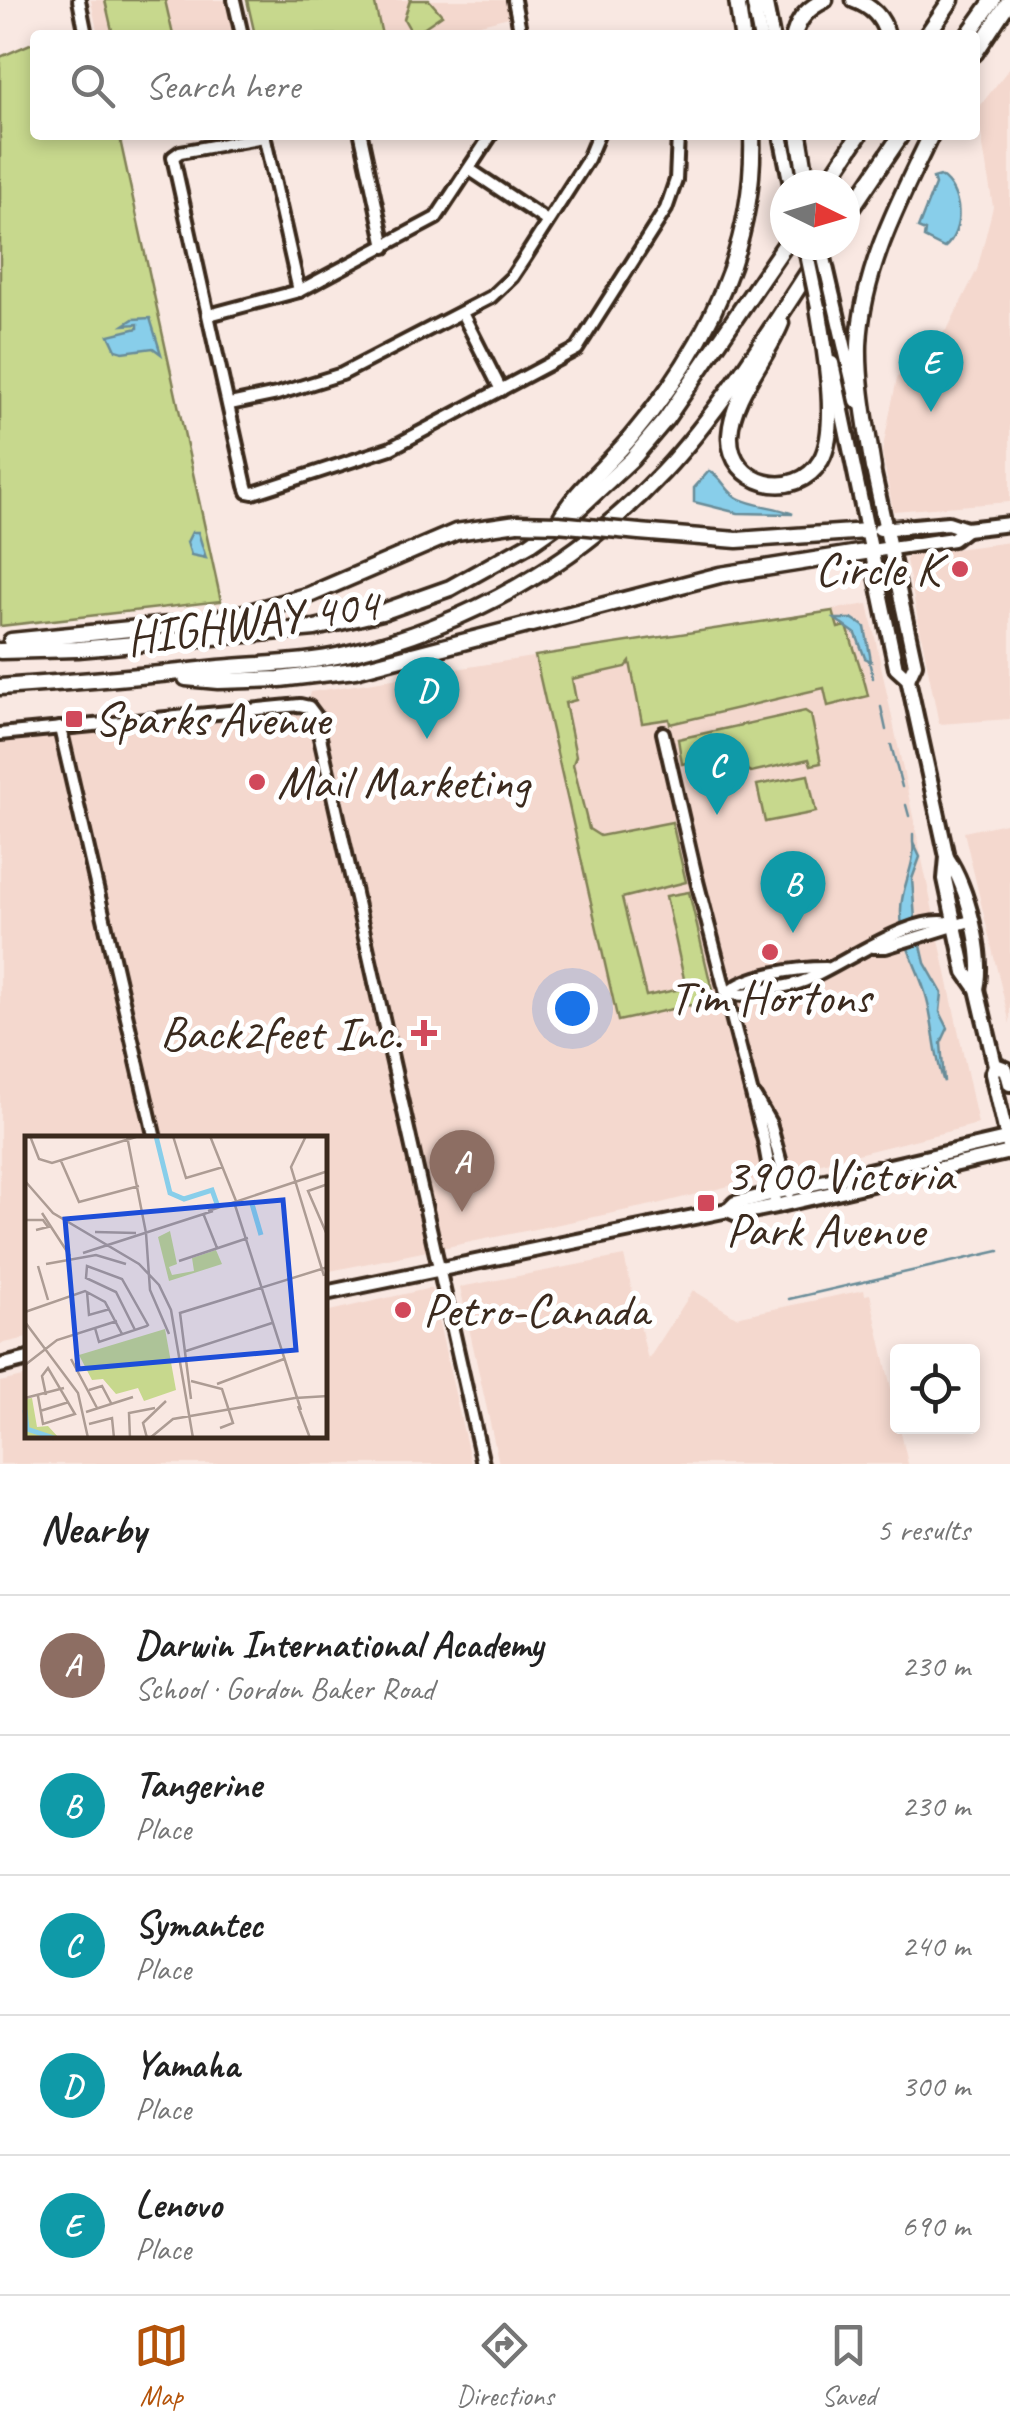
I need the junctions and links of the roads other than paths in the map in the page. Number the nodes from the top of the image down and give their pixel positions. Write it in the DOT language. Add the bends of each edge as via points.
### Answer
graph roads {
  1 [pos="79,0"];
  2 [pos="234,0"];
  3 [pos="514,0"];
  4 [pos="738,0"];
  5 [pos="764,0"];
  6 [pos="824,0"];
  7 [pos="854,0"];
  8 [pos="952,0"];
  9 [pos="993,0"];
  10 [pos="1010,0"];
  11 [pos="754,8"];
  12 [pos="85,30"];
  13 [pos="241,30"];
  14 [pos="521,30"];
  15 [pos="741,30"];
  16 [pos="771,30"];
  17 [pos="796,30"];
  18 [pos="886,30"];
  19 [pos="930,30"];
  20 [pos="972,30"];
  21 [pos="980,45"];
  22 [pos="244,140"];
  23 [pos="265,140"];
  24 [pos="361,140"];
  25 [pos="488,140"];
  26 [pos="596,140"];
  27 [pos="678,140"];
  28 [pos="752,140"];
  29 [pos="782,140"];
  30 [pos="798,140"];
  31 [pos="845,140"];
  32 [pos="856,140"];
  33 [pos="898,140"];
  34 [pos="929,140"];
  35 [pos="469,169"];
  36 [pos="788,170"];
  37 [pos="804,170"];
  38 [pos="832,170"];
  39 [pos="836,170"];
  40 [pos="860,196"];
  41 [pos="547,221"];
  42 [pos="385,247"];
  43 [pos="775,260"];
  44 [pos="808,260"];
  45 [pos="815,260"];
  46 [pos="827,260"];
  47 [pos="299,291"];
  48 [pos="794,294"];
  49 [pos="818,307"];
  50 [pos="462,313"];
  51 [pos="209,315"];
  52 [pos="501,390"];
  53 [pos="230,404"];
  54 [pos="873,468"];
  55 [pos="1010,524"];
  56 [pos="556,526"];
  57 [pos="886,529"];
  58 [pos="966,529"];
  59 [pos="867,530"];
  60 [pos="890,548"];
  61 [pos="871,551"];
  62 [pos="0,642"];
  63 [pos="0,651"];
  64 [pos="160,676"];
  65 [pos="908,679"];
  66 [pos="0,687"];
  67 [pos="60,728"];
  68 [pos="663,733"];
  69 [pos="0,734"];
  70 [pos="947,857"];
  71 [pos="970,921"];
  72 [pos="954,924"];
  73 [pos="978,989"];
  74 [pos="728,993"];
  75 [pos="996,1065"];
  76 [pos="1010,1084"];
  77 [pos="153,1136"];
  78 [pos="1009,1145"];
  79 [pos="782,1198"];
  80 [pos="440,1269"];
  81 [pos="328,1292"];
  82 [pos="25,1360"];
  83 [pos="0,1366"];
  84 [pos="483,1464"];
  1 -- 12 [label="street"];
  2 -- 13 [label="street"];
  3 -- 14 [label="street"];
  4 -- 15 [label="highway"];
  5 -- 11 [label="highway"];
  5 -- 16 [label="main road"];
  6 -- 17 [label="highway" via="808,9"];
  7 -- 18 [label="highway" via="875,12"];
  8 -- 19 [label="highway"];
  9 -- 20 [label="highway"];
  10 -- 21 [label="highway"];
  22 -- 51 [label="street" via="174,154"];
  23 -- 47 [label="street"];
  24 -- 42 [label="street"];
  25 -- 35 [label="street"];
  26 -- 41 [label="street"];
  27 -- 52 [label="street" via="669,204 585,340 567,357"];
  28 -- 56 [label="highway" via="748,210 720,302 642,424 567,505"];
  29 -- 36 [label="main road"];
  30 -- 37 [label="highway"];
  31 -- 38 [label="highway"];
  32 -- 39 [label="highway"];
  33 -- 40 [label="highway"];
  34 -- 54 [label="highway" via="875,265 861,321 860,376"];
  35 -- 41 [label="street"];
  35 -- 42 [label="street" via="436,218"];
  41 -- 50 [label="street" via="501,289"];
  42 -- 47 [label="street"];
  43 -- 56 [label="highway, HIGHWAY 404" via="666,420 596,496"];
  44 -- 49 [label="main road, bridge"];
  45 -- 48 [label="highway, HIGHWAY 404"];
  46 -- 54 [label="main road, bridge"];
  47 -- 51 [label="street"];
  48 -- 49 [label="highway" via="730,434 740,466 757,482 794,484 811,472 826,447 829,394"];
  48 -- 64 [label="highway, HIGHWAY 404" via="667,469 588,542 512,591 407,637 343,655"];
  49 -- 59 [label="main road"];
  50 -- 52 [label="street"];
  50 -- 53 [label="street" via="328,379"];
  51 -- 53 [label="street"];
  52 -- 53 [label="street" via="391,448 253,493 246,486"];
  54 -- 57 [label="main road"];
  55 -- 58 [label="main road"];
  56 -- 63 [label="highway, HIGHWAY 404" via="450,588 316,628"];
  57 -- 58 [label="main road" via="948,523"];
  57 -- 59 [label="main road"];
  57 -- 60 [label="main road"];
  58 -- 60 [label="main road" via="953,539"];
  59 -- 61 [label="main road"];
  59 -- 62 [label="highway, bridge" via="737,540 517,524 456,532 309,595 249,612"];
  60 -- 61 [label="main road"];
  60 -- 65 [label="main road" via="915,664"];
  61 -- 64 [label="highway" via="720,575 355,670 218,681"];
  61 -- 65 [label="main road" via="896,668"];
  64 -- 66 [label="highway, HIGHWAY 404"];
  65 -- 70 [label="main road"];
  67 -- 69 [label="street"];
  67 -- 77 [label="street"];
  67 -- 80 [label="street" via="300,705 316,714"];
  68 -- 74 [label="street"];
  70 -- 71 [label="main road"];
  70 -- 72 [label="main road"];
  71 -- 72 [label="street"];
  71 -- 73 [label="main road" via="982,968"];
  72 -- 73 [label="main road" via="966,972"];
  72 -- 74 [label="street" via="873,946 802,982"];
  73 -- 75 [label="main road"];
  74 -- 79 [label="street" via="747,1083 770,1123"];
  75 -- 76 [label="main road" via="1006,1069"];
  75 -- 78 [label="main road" via="992,1074"];
  78 -- 79 [label="main road"];
  79 -- 80 [label="main road"];
  80 -- 81 [label="main road"];
  80 -- 84 [label="street"];
  82 -- 83 [label="main road"];
}
